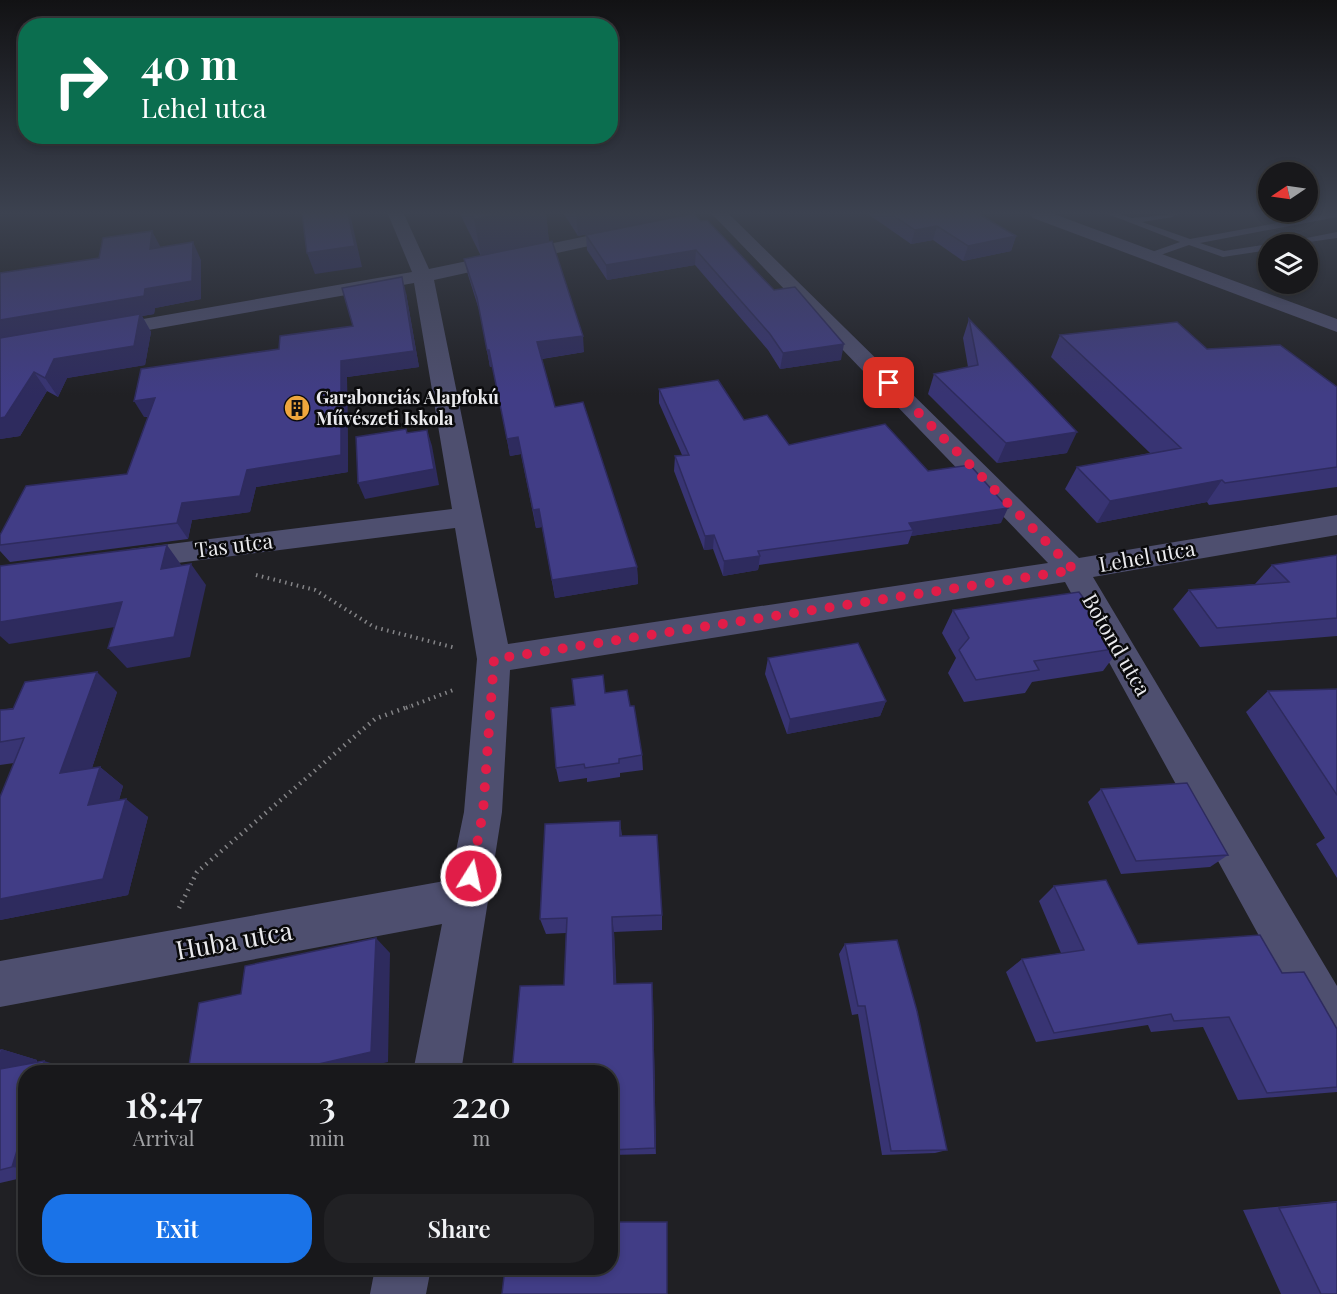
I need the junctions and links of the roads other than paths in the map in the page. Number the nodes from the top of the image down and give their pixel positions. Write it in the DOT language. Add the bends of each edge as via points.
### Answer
graph roads {
  1 [pos="431,274"];
  2 [pos="773,274"];
  3 [pos="1203,274"];
  4 [pos="423,276"];
  5 [pos="1337,326"];
  6 [pos="82,335"];
  7 [pos="467,517"];
  8 [pos="1337,525"];
  9 [pos="105,562"];
  10 [pos="1074,570"];
  11 [pos="494,659"];
  12 [pos="468,898"];
  13 [pos="0,984"];
  14 [pos="1337,1030"];
  15 [pos="438,1065"];
  16 [pos="402,1275"];
  17 [pos="398,1294"];
  1 -- 4 [label="street"];
  2 -- 10 [label="street, Botond utca"];
  3 -- 5 [label="street"];
  4 -- 6 [label="street"];
  4 -- 7 [label="street"];
  7 -- 9 [label="street, Tas utca"];
  7 -- 11 [label="street"];
  8 -- 10 [label="street, Lehel utca"];
  10 -- 11 [label="street, Lehel utca"];
  10 -- 14 [label="street, Botond utca"];
  11 -- 12 [label="street" via="483,812"];
  12 -- 13 [label="street, Huba utca"];
  12 -- 15 [label="street"];
  16 -- 17 [label="street"];
}
